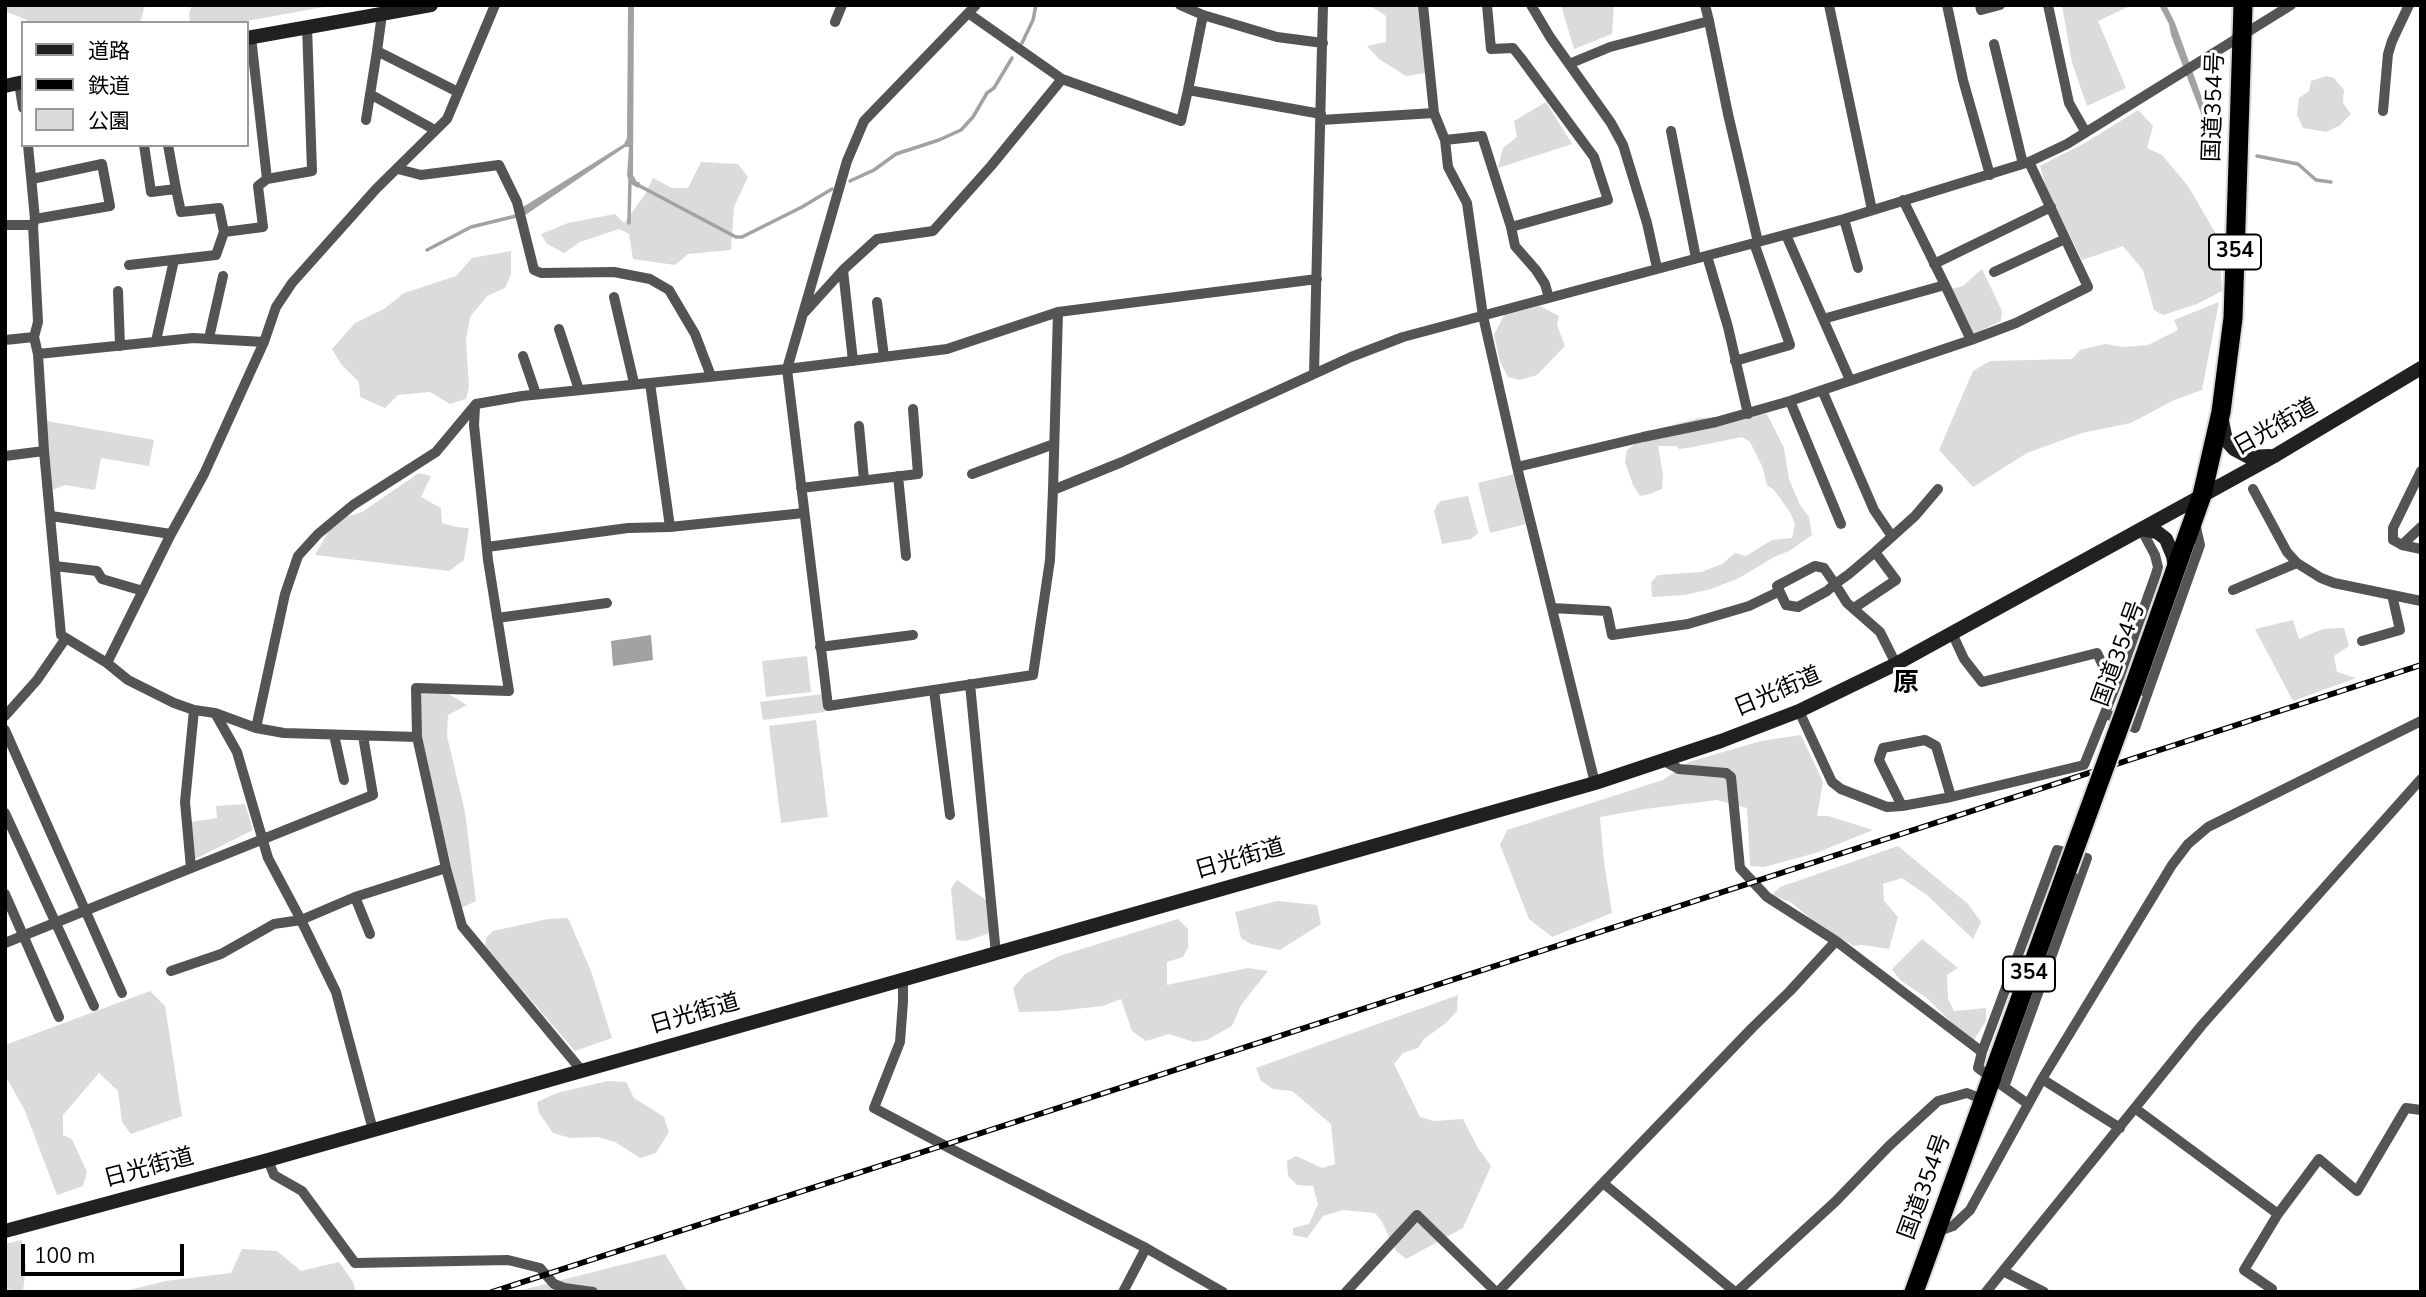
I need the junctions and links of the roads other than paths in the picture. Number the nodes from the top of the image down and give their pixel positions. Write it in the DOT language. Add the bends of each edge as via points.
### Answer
graph roads {
  1 [pos="431,5"];
  2 [pos="495,5"];
  3 [pos="842,5"];
  4 [pos="1180,5"];
  5 [pos="1323,5"];
  6 [pos="1423,5"];
  7 [pos="1487,5"];
  8 [pos="1531,5"];
  9 [pos="1705,5"];
  10 [pos="1829,5"];
  11 [pos="1947,5"];
  12 [pos="1980,5"];
  13 [pos="2000,5"];
  14 [pos="2048,5"];
  15 [pos="2243,5"];
  16 [pos="2291,5"];
  17 [pos="2409,5"];
  18 [pos="972,9"];
  19 [pos="382,13"];
  20 [pos="1203,15"];
  21 [pos="1709,21"];
  22 [pos="835,22"];
  23 [pos="307,26"];
  24 [pos="2242,36"];
  25 [pos="249,37"];
  26 [pos="1323,43"];
  27 [pos="1994,44"];
  28 [pos="377,51"];
  29 [pos="1569,64"];
  30 [pos="1062,79"];
  31 [pos="1188,90"];
  32 [pos="458,92"];
  33 [pos="370,94"];
  34 [pos="2383,111"];
  35 [pos="1434,113"];
  36 [pos="1321,117"];
  37 [pos="366,120"];
  38 [pos="435,130"];
  39 [pos="1671,131"];
  40 [pos="2085,131"];
  41 [pos="1445,140"];
  42 [pos="28,147"];
  43 [pos="144,147"];
  44 [pos="168,147"];
  45 [pos="2026,163"];
  46 [pos="398,169"];
  47 [pos="1990,175"];
  48 [pos="32,179"];
  49 [pos="267,179"];
  50 [pos="176,189"];
  51 [pos="1903,200"];
  52 [pos="2051,207"];
  53 [pos="1872,210"];
  54 [pos="1844,219"];
  55 [pos="34,222"];
  56 [pos="5,225"];
  57 [pos="1511,227"];
  58 [pos="224,232"];
  59 [pos="1786,235"];
  60 [pos="2065,239"];
  61 [pos="1756,243"];
  62 [pos="1701,257"];
  63 [pos="174,260"];
  64 [pos="1934,264"];
  65 [pos="129,265"];
  66 [pos="1657,268"];
  67 [pos="1858,268"];
  68 [pos="844,270"];
  69 [pos="1994,272"];
  70 [pos="223,276"];
  71 [pos="1317,279"];
  72 [pos="1945,285"];
  73 [pos="118,291"];
  74 [pos="614,297"];
  75 [pos="1549,298"];
  76 [pos="877,302"];
  77 [pos="1058,312"];
  78 [pos="803,314"];
  79 [pos="1483,316"];
  80 [pos="1823,319"];
  81 [pos="559,330"];
  82 [pos="34,337"];
  83 [pos="209,338"];
  84 [pos="5,340"];
  85 [pos="1971,340"];
  86 [pos="156,341"];
  87 [pos="264,342"];
  88 [pos="120,346"];
  89 [pos="38,354"];
  90 [pos="523,356"];
  91 [pos="884,357"];
  92 [pos="853,360"];
  93 [pos="1735,361"];
  94 [pos="2421,368"];
  95 [pos="787,369"];
  96 [pos="1314,374"];
  97 [pos="711,376"];
  98 [pos="1850,380"];
  99 [pos="634,383"];
  100 [pos="650,383"];
  101 [pos="579,390"];
  102 [pos="1822,390"];
  103 [pos="536,394"];
  104 [pos="1790,401"];
  105 [pos="476,404"];
  106 [pos="914,409"];
  107 [pos="2221,412"];
  108 [pos="1748,414"];
  109 [pos="859,426"];
  110 [pos="1054,444"];
  111 [pos="44,451"];
  112 [pos="2276,455"];
  113 [pos="5,456"];
  114 [pos="1517,467"];
  115 [pos="2421,471"];
  116 [pos="972,474"];
  117 [pos="898,476"];
  118 [pos="864,480"];
  119 [pos="801,488"];
  120 [pos="1938,489"];
  121 [pos="2253,489"];
  122 [pos="1053,490"];
  123 [pos="2202,495"];
  124 [pos="804,513"];
  125 [pos="51,516"];
  126 [pos="2194,520"];
  127 [pos="1841,524"];
  128 [pos="670,527"];
  129 [pos="2421,527"];
  130 [pos="2141,529"];
  131 [pos="171,534"];
  132 [pos="1891,535"];
  133 [pos="2402,545"];
  134 [pos="487,547"];
  135 [pos="2421,549"];
  136 [pos="1875,552"];
  137 [pos="905,556"];
  138 [pos="2297,563"];
  139 [pos="55,566"];
  140 [pos="2176,572"];
  141 [pos="1835,584"];
  142 [pos="143,590"];
  143 [pos="2234,590"];
  144 [pos="1778,592"];
  145 [pos="2392,595"];
  146 [pos="2421,601"];
  147 [pos="607,603"];
  148 [pos="1552,608"];
  149 [pos="1854,608"];
  150 [pos="497,618"];
  151 [pos="1952,633"];
  152 [pos="913,635"];
  153 [pos="66,638"];
  154 [pos="2362,641"];
  155 [pos="820,647"];
  156 [pos="107,663"];
  157 [pos="1896,664"];
  158 [pos="970,684"];
  159 [pos="2126,685"];
  160 [pos="934,690"];
  161 [pos="194,710"];
  162 [pos="1799,711"];
  163 [pos="215,713"];
  164 [pos="2105,713"];
  165 [pos="5,716"];
  166 [pos="2421,721"];
  167 [pos="256,728"];
  168 [pos="5,730"];
  169 [pos="334,735"];
  170 [pos="363,736"];
  171 [pos="417,737"];
  172 [pos="1664,761"];
  173 [pos="2421,779"];
  174 [pos="344,780"];
  175 [pos="1595,783"];
  176 [pos="1951,797"];
  177 [pos="1902,806"];
  178 [pos="5,813"];
  179 [pos="950,815"];
  180 [pos="262,837"];
  181 [pos="191,867"];
  182 [pos="446,868"];
  183 [pos="5,894"];
  184 [pos="355,897"];
  185 [pos="85,911"];
  186 [pos="301,920"];
  187 [pos="55,923"];
  188 [pos="370,934"];
  189 [pos="23,936"];
  190 [pos="1836,941"];
  191 [pos="5,943"];
  192 [pos="996,954"];
  193 [pos="171,971"];
  194 [pos="903,980"];
  195 [pos="122,993"];
  196 [pos="94,1006"];
  197 [pos="59,1017"];
  198 [pos="1982,1052"];
  199 [pos="582,1071"];
  200 [pos="2042,1079"];
  201 [pos="1998,1082"];
  202 [pos="1984,1100"];
  203 [pos="2028,1104"];
  204 [pos="2136,1109"];
  205 [pos="2421,1110"];
  206 [pos="2120,1128"];
  207 [pos="373,1130"];
  208 [pos="268,1160"];
  209 [pos="1603,1183"];
  210 [pos="2278,1214"];
  211 [pos="5,1231"];
  212 [pos="1936,1232"];
  213 [pos="1146,1248"];
  214 [pos="2003,1271"];
  215 [pos="593,1292"];
  216 [pos="1123,1292"];
  217 [pos="1223,1292"];
  218 [pos="1346,1292"];
  219 [pos="1497,1292"];
  220 [pos="1736,1292"];
  221 [pos="1914,1292"];
  222 [pos="1986,1292"];
  223 [pos="2044,1292"];
  224 [pos="2270,1292"];
  1 -- 19 [label="main road"];
  2 -- 32 [label="street"];
  3 -- 22 [label="street"];
  4 -- 20 [label="street"];
  5 -- 26 [label="street"];
  6 -- 35 [label="street"];
  7 -- 57 [label="street" via="1491,49 1513,48 1521,58 1594,157 1608,201"];
  8 -- 29 [label="street"];
  9 -- 21 [label="street"];
  10 -- 53 [label="street"];
  11 -- 47 [label="street"];
  12 -- 13 [label="street" via="1981,10"];
  14 -- 40 [label="street" via="2069,103"];
  15 -- 24 [label="highway, 国道354号 / 354"];
  16 -- 24 [label="street"];
  17 -- 34 [label="street" via="2388,54"];
  18 -- 30 [label="street"];
  18 -- 78 [label="street" via="864,121 847,162"];
  19 -- 23 [label="main road"];
  19 -- 28 [label="street"];
  20 -- 26 [label="street" via="1277,37"];
  20 -- 31 [label="street"];
  21 -- 29 [label="street" via="1610,47"];
  21 -- 61 [label="street"];
  23 -- 25 [label="main road"];
  23 -- 49 [label="street" via="312,171"];
  24 -- 40 [label="street"];
  24 -- 107 [label="highway, 国道354号 / 354" via="2233,318"];
  25 -- 49 [label="street"];
  26 -- 36 [label="street"];
  27 -- 45 [label="street"];
  28 -- 32 [label="street"];
  28 -- 33 [label="street"];
  29 -- 66 [label="street" via="1623,145"];
  30 -- 31 [label="street" via="1181,121"];
  30 -- 68 [label="street" via="933,231 877,239"];
  31 -- 36 [label="street"];
  32 -- 38 [label="street" via="447,119"];
  33 -- 37 [label="street"];
  33 -- 38 [label="street"];
  35 -- 36 [label="street"];
  35 -- 41 [label="street"];
  36 -- 71 [label="street"];
  38 -- 46 [label="street"];
  39 -- 62 [label="street"];
  40 -- 45 [label="street"];
  41 -- 57 [label="street" via="1482,136"];
  41 -- 79 [label="street" via="1448,167 1467,202"];
  42 -- 48 [label="street"];
  43 -- 50 [label="street" via="151,192"];
  44 -- 50 [label="street"];
  45 -- 47 [label="street"];
  45 -- 52 [label="street"];
  46 -- 87 [label="street" via="292,283 276,307"];
  46 -- 97 [label="street" via="421,175 499,165 517,202 534,270 614,272 650,279 669,290 695,334"];
  47 -- 51 [label="street"];
  48 -- 55 [label="street"];
  48 -- 55 [label="street" via="102,164 110,206"];
  49 -- 58 [label="street" via="258,186 263,227"];
  50 -- 58 [label="street" via="181,212 219,208"];
  51 -- 53 [label="street"];
  51 -- 64 [label="street"];
  52 -- 60 [label="street"];
  52 -- 64 [label="street"];
  53 -- 54 [label="street"];
  54 -- 59 [label="street"];
  54 -- 67 [label="street"];
  55 -- 56 [label="street"];
  55 -- 82 [label="street" via="38,322"];
  57 -- 75 [label="street" via="1515,246 1536,270"];
  58 -- 63 [label="street" via="216,255"];
  59 -- 61 [label="street"];
  59 -- 80 [label="street"];
  60 -- 69 [label="street"];
  60 -- 85 [label="street" via="2088,287"];
  61 -- 62 [label="street"];
  61 -- 93 [label="street" via="1790,345"];
  62 -- 66 [label="street"];
  62 -- 93 [label="street" via="1728,327"];
  63 -- 65 [label="street"];
  63 -- 86 [label="street"];
  64 -- 72 [label="street"];
  66 -- 75 [label="street"];
  68 -- 78 [label="street"];
  68 -- 92 [label="street"];
  70 -- 83 [label="street"];
  71 -- 77 [label="street"];
  71 -- 96 [label="street"];
  72 -- 80 [label="street"];
  72 -- 85 [label="street"];
  73 -- 88 [label="street"];
  74 -- 99 [label="street"];
  75 -- 79 [label="street"];
  76 -- 91 [label="street"];
  77 -- 91 [label="street" via="947,349"];
  77 -- 110 [label="street"];
  78 -- 95 [label="street"];
  79 -- 96 [label="street" via="1403,337"];
  79 -- 114 [label="street"];
  80 -- 98 [label="street"];
  81 -- 101 [label="street"];
  82 -- 84 [label="street"];
  82 -- 89 [label="street"];
  83 -- 86 [label="street"];
  83 -- 87 [label="street"];
  85 -- 98 [label="street"];
  86 -- 88 [label="street"];
  87 -- 131 [label="street" via="204,474"];
  88 -- 89 [label="street"];
  89 -- 111 [label="street"];
  90 -- 103 [label="street"];
  91 -- 92 [label="street"];
  92 -- 95 [label="street"];
  93 -- 108 [label="street"];
  94 -- 112 [label="main road, 日光街道"];
  95 -- 97 [label="street"];
  95 -- 119 [label="street"];
  96 -- 122 [label="street"];
  97 -- 100 [label="street"];
  98 -- 102 [label="street"];
  99 -- 100 [label="street"];
  99 -- 101 [label="street"];
  100 -- 128 [label="street"];
  101 -- 103 [label="street"];
  102 -- 104 [label="street"];
  102 -- 132 [label="street" via="1874,510"];
  103 -- 105 [label="street"];
  104 -- 108 [label="street"];
  104 -- 127 [label="street"];
  105 -- 134 [label="street" via="474,425"];
  105 -- 167 [label="street" via="436,452 353,505 298,556 285,594"];
  106 -- 117 [label="street" via="919,474"];
  107 -- 112 [label="main road" via="2223,432 2234,449 2249,457"];
  107 -- 123 [label="highway, 国道354号 / 354"];
  108 -- 114 [label="street"];
  109 -- 118 [label="street"];
  110 -- 116 [label="street"];
  110 -- 122 [label="street"];
  111 -- 113 [label="street"];
  111 -- 125 [label="street"];
  112 -- 123 [label="main road, 日光街道"];
  114 -- 148 [label="street"];
  115 -- 133 [label="street" via="2393,528 2393,540"];
  117 -- 118 [label="street"];
  117 -- 137 [label="street"];
  118 -- 119 [label="street"];
  119 -- 124 [label="street"];
  120 -- 132 [label="street"];
  121 -- 138 [label="street"];
  122 -- 158 [label="street" via="1050,560 1033,675"];
  123 -- 126 [label="highway, 国道354号 / 354"];
  123 -- 130 [label="main road, 日光街道"];
  124 -- 128 [label="street"];
  124 -- 155 [label="street"];
  125 -- 131 [label="street"];
  125 -- 139 [label="street"];
  126 -- 140 [label="highway, 国道354号 / 354"];
  126 -- 164 [label="street" via="2200,545 2134,728"];
  128 -- 134 [label="street" via="628,528"];
  129 -- 133 [label="street"];
  130 -- 140 [label="main road" via="2166,539"];
  130 -- 151 [label="main road, 日光街道"];
  130 -- 159 [label="street" via="2158,567"];
  131 -- 142 [label="street"];
  132 -- 136 [label="street"];
  133 -- 135 [label="street"];
  134 -- 150 [label="street"];
  136 -- 141 [label="street"];
  136 -- 149 [label="street" via="1896,580"];
  138 -- 143 [label="street"];
  138 -- 145 [label="street" via="2334,583"];
  139 -- 142 [label="street" via="97,571 102,579"];
  139 -- 153 [label="street" via="61,635"];
  140 -- 159 [label="highway, 国道354号 / 354"];
  141 -- 144 [label="street" via="1798,607 1786,605"];
  141 -- 144 [label="street" via="1824,568 1815,566 1777,586"];
  141 -- 149 [label="street"];
  142 -- 156 [label="street"];
  144 -- 148 [label="street" via="1688,624 1612,635 1607,611"];
  145 -- 146 [label="street"];
  145 -- 154 [label="street" via="2400,630"];
  147 -- 150 [label="street"];
  148 -- 175 [label="street"];
  149 -- 157 [label="street" via="1880,632"];
  150 -- 171 [label="street" via="509,691 415,688"];
  151 -- 157 [label="main road, 日光街道"];
  151 -- 159 [label="street" via="1982,682 2097,653 2107,674"];
  152 -- 155 [label="street"];
  153 -- 156 [label="street"];
  153 -- 165 [label="street"];
  155 -- 160 [label="street" via="828,706"];
  156 -- 161 [label="street" via="128,680"];
  157 -- 162 [label="main road, 日光街道"];
  158 -- 160 [label="street"];
  158 -- 192 [label="street"];
  159 -- 164 [label="street"];
  159 -- 201 [label="highway, 国道354号 / 354, bridge"];
  160 -- 179 [label="street"];
  161 -- 163 [label="street"];
  161 -- 181 [label="street" via="185,802"];
  162 -- 172 [label="main road, 日光街道"];
  162 -- 177 [label="street" via="1832,782 1887,807"];
  163 -- 167 [label="street"];
  163 -- 180 [label="street" via="237,752"];
  164 -- 176 [label="street" via="2084,765"];
  166 -- 200 [label="street" via="2208,827 2188,844"];
  167 -- 169 [label="street"];
  168 -- 185 [label="street"];
  169 -- 170 [label="street"];
  169 -- 174 [label="street"];
  170 -- 171 [label="street"];
  170 -- 180 [label="street" via="373,795"];
  171 -- 182 [label="street"];
  172 -- 175 [label="main road, 日光街道"];
  172 -- 190 [label="street" via="1731,777 1741,868 1767,897"];
  173 -- 204 [label="street" via="2202,1025"];
  175 -- 192 [label="main road, 日光街道"];
  176 -- 177 [label="street"];
  176 -- 177 [label="street" via="1936,746 1925,740 1883,748 1879,760"];
  178 -- 187 [label="street"];
  180 -- 181 [label="street"];
  180 -- 186 [label="street" via="268,858"];
  181 -- 185 [label="street"];
  182 -- 184 [label="street"];
  182 -- 199 [label="street" via="462,926"];
  183 -- 189 [label="street"];
  184 -- 186 [label="street"];
  184 -- 188 [label="street"];
  185 -- 187 [label="street"];
  185 -- 195 [label="street"];
  186 -- 193 [label="street" via="274,924 221,954"];
  186 -- 207 [label="street" via="336,992"];
  187 -- 189 [label="street"];
  187 -- 196 [label="street"];
  189 -- 191 [label="street"];
  189 -- 197 [label="street"];
  190 -- 198 [label="street"];
  190 -- 209 [label="street"];
  192 -- 194 [label="main road, 日光街道"];
  194 -- 199 [label="main road, 日光街道"];
  194 -- 213 [label="street" via="900,1042 874,1108"];
  198 -- 201 [label="street" via="1978,1069"];
  198 -- 201 [label="street" via="2057,850 2087,858"];
  199 -- 207 [label="main road, 日光街道"];
  200 -- 203 [label="street"];
  200 -- 206 [label="street"];
  201 -- 202 [label="highway, 国道354号 / 354"];
  201 -- 203 [label="street"];
  202 -- 212 [label="highway, 国道354号 / 354"];
  202 -- 220 [label="street" via="1967,1093 1938,1101"];
  203 -- 212 [label="street" via="1969,1210 1954,1226"];
  204 -- 206 [label="street"];
  204 -- 210 [label="street"];
  205 -- 210 [label="street" via="2406,1108 2357,1191 2319,1159"];
  206 -- 214 [label="street"];
  207 -- 208 [label="main road, 日光街道"];
  208 -- 211 [label="main road, 日光街道"];
  208 -- 215 [label="street" via="274,1175 302,1191 355,1263 508,1260 540,1268 564,1288"];
  209 -- 219 [label="street"];
  209 -- 220 [label="street"];
  210 -- 224 [label="street" via="2244,1270 2272,1289"];
  212 -- 221 [label="highway, 国道354号 / 354"];
  213 -- 216 [label="street"];
  213 -- 217 [label="street"];
  214 -- 222 [label="street"];
  214 -- 223 [label="street"];
  218 -- 219 [label="street" via="1417,1215"];
}
